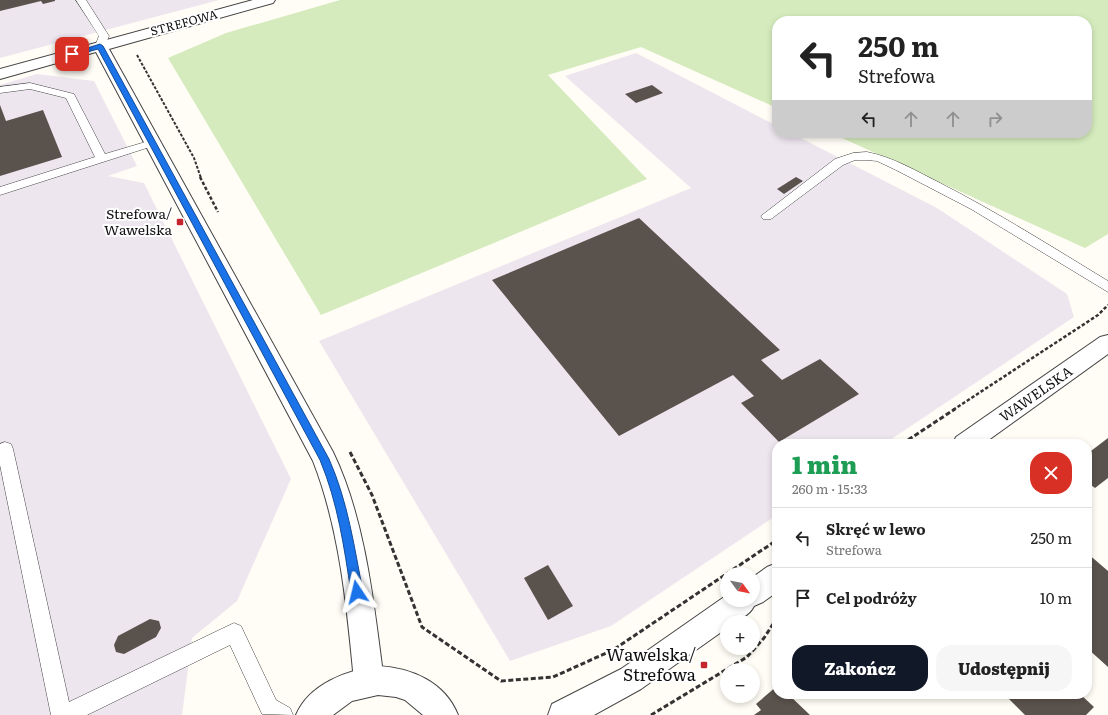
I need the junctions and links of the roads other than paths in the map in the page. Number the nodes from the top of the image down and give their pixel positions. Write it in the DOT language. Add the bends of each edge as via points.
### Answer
graph roads {
  1 [pos="81,0"];
  2 [pos="268,0"];
  3 [pos="100,46"];
  4 [pos="0,74"];
  5 [pos="0,90"];
  6 [pos="152,143"];
  7 [pos="102,159"];
  8 [pos="0,190"];
  9 [pos="767,216"];
  10 [pos="1108,287"];
  11 [pos="1108,343"];
  12 [pos="972,439"];
  13 [pos="0,451"];
  14 [pos="772,580"];
  15 [pos="760,588"];
  16 [pos="733,607"];
  17 [pos="369,680"];
  18 [pos="61,715"];
  19 [pos="65,715"];
  20 [pos="283,715"];
  21 [pos="311,715"];
  22 [pos="443,715"];
  23 [pos="563,715"];
  1 -- 3 [label="lane" via="104,36"];
  2 -- 3 [label="street, STREFOWA"];
  3 -- 4 [label="street, STREFOWA"];
  3 -- 6 [label="street"];
  5 -- 7 [label="lane" via="30,86 70,96"];
  6 -- 7 [label="lane"];
  6 -- 17 [label="street" via="336,485 362,620"];
  7 -- 8 [label="lane"];
  9 -- 10 [label="lane" via="839,162 853,157 880,158 975,206"];
  11 -- 12 [label="street, WAWELSKA"];
  13 -- 18 [label="lane" via="5,449"];
  14 -- 15 [label="street"];
  16 -- 23 [label="street" via="631,679"];
  17 -- 21 [label="street" via="342,689 318,706"];
  17 -- 22 [label="street" via="388,680 406,684 423,692 437,705"];
  19 -- 20 [label="lane" via="234,633 269,707"];
}
